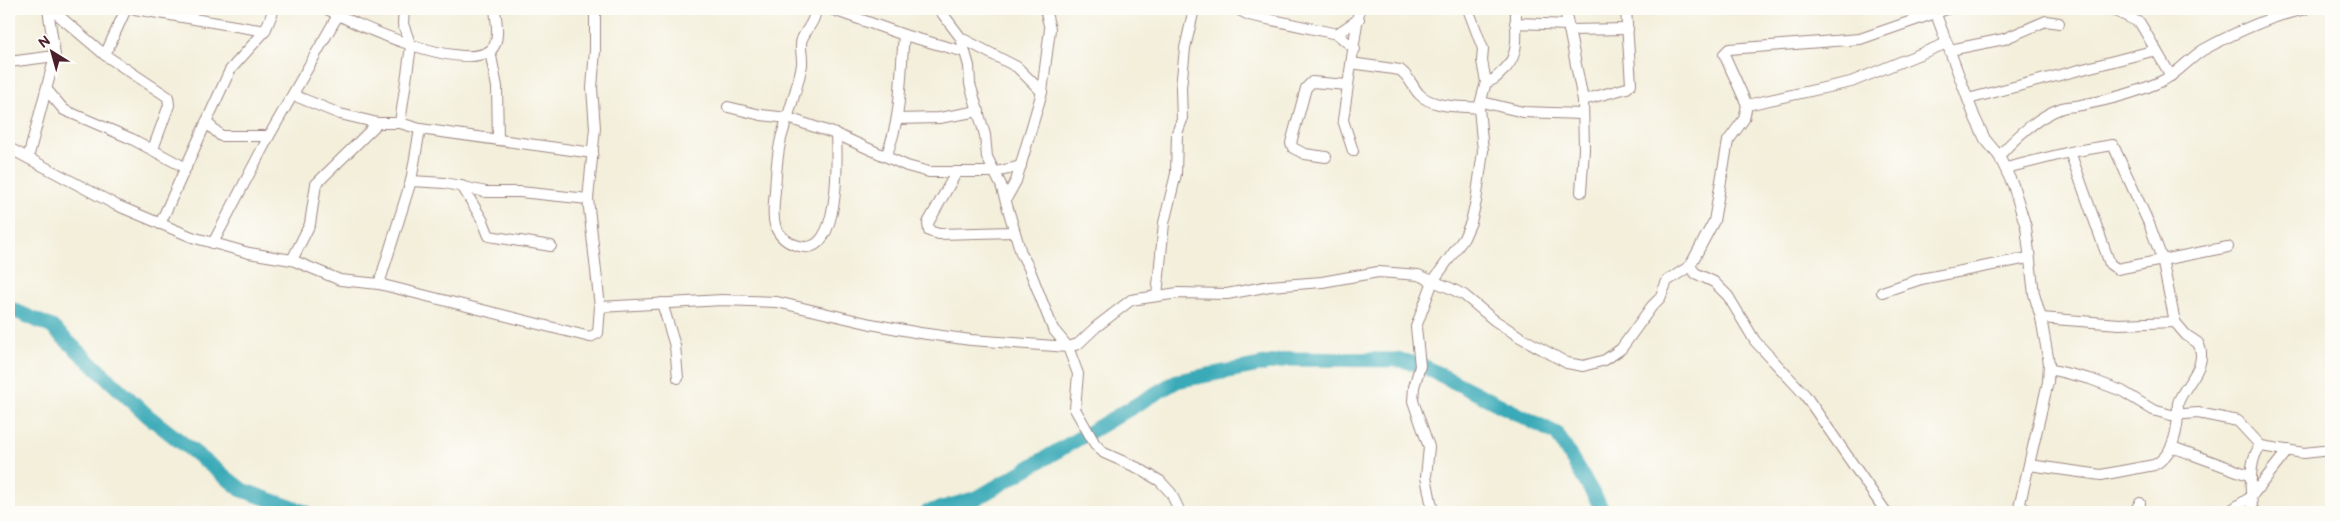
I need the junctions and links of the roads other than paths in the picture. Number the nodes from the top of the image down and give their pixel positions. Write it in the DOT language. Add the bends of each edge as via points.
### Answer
graph roads {
  1 [pos="49,9"];
  2 [pos="126,9"];
  3 [pos="135,9"];
  4 [pos="274,9"];
  5 [pos="327,9"];
  6 [pos="404,9"];
  7 [pos="495,9"];
  8 [pos="595,9"];
  9 [pos="816,9"];
  10 [pos="831,9"];
  11 [pos="939,9"];
  12 [pos="1045,9"];
  13 [pos="1194,9"];
  14 [pos="1237,9"];
  15 [pos="1468,9"];
  16 [pos="1516,9"];
  17 [pos="1564,9"];
  18 [pos="1626,9"];
  19 [pos="2112,9"];
  20 [pos="2305,9"];
  21 [pos="1939,10"];
  22 [pos="1359,14"];
  23 [pos="338,15"];
  24 [pos="1516,23"];
  25 [pos="2059,23"];
  26 [pos="1568,28"];
  27 [pos="1628,29"];
  28 [pos="265,30"];
  29 [pos="1336,34"];
  30 [pos="904,35"];
  31 [pos="961,38"];
  32 [pos="411,46"];
  33 [pos="1948,47"];
  34 [pos="1355,49"];
  35 [pos="2156,50"];
  36 [pos="490,51"];
  37 [pos="966,52"];
  38 [pos="105,55"];
  39 [pos="55,56"];
  40 [pos="9,62"];
  41 [pos="1351,63"];
  42 [pos="2171,76"];
  43 [pos="1486,82"];
  44 [pos="1347,84"];
  45 [pos="47,90"];
  46 [pos="1042,92"];
  47 [pos="293,95"];
  48 [pos="1583,100"];
  49 [pos="1968,100"];
  50 [pos="1481,105"];
  51 [pos="1747,105"];
  52 [pos="728,107"];
  53 [pos="979,111"];
  54 [pos="1582,114"];
  55 [pos="788,118"];
  56 [pos="897,119"];
  57 [pos="206,122"];
  58 [pos="378,123"];
  59 [pos="400,123"];
  60 [pos="420,129"];
  61 [pos="836,134"];
  62 [pos="269,136"];
  63 [pos="498,140"];
  64 [pos="9,148"];
  65 [pos="153,149"];
  66 [pos="1353,151"];
  67 [pos="2070,152"];
  68 [pos="593,153"];
  69 [pos="886,156"];
  70 [pos="1999,156"];
  71 [pos="1326,157"];
  72 [pos="28,158"];
  73 [pos="1021,166"];
  74 [pos="186,168"];
  75 [pos="2006,168"];
  76 [pos="996,172"];
  77 [pos="956,173"];
  78 [pos="411,181"];
  79 [pos="462,186"];
  80 [pos="1582,192"];
  81 [pos="588,199"];
  82 [pos="1006,199"];
  83 [pos="160,224"];
  84 [pos="1014,232"];
  85 [pos="213,243"];
  86 [pos="551,246"];
  87 [pos="2228,247"];
  88 [pos="2028,258"];
  89 [pos="2162,259"];
  90 [pos="292,260"];
  91 [pos="1690,266"];
  92 [pos="1433,281"];
  93 [pos="379,284"];
  94 [pos="1882,292"];
  95 [pos="1157,296"];
  96 [pos="662,303"];
  97 [pos="600,307"];
  98 [pos="2041,318"];
  99 [pos="2175,322"];
  100 [pos="1068,347"];
  101 [pos="2049,369"];
  102 [pos="678,378"];
  103 [pos="2178,416"];
  104 [pos="2261,446"];
  105 [pos="2172,447"];
  106 [pos="2288,450"];
  107 [pos="2331,450"];
  108 [pos="2029,465"];
  109 [pos="2251,476"];
  110 [pos="2250,497"];
  111 [pos="2019,509"];
  112 [pos="1180,512"];
  113 [pos="1433,512"];
  114 [pos="1886,512"];
  115 [pos="2031,512"];
  116 [pos="2228,512"];
  117 [pos="2252,512"];
  1 -- 38 [label="street"];
  1 -- 39 [label="street"];
  2 -- 38 [label="street"];
  3 -- 28 [label="street"];
  4 -- 28 [label="street"];
  5 -- 23 [label="street"];
  6 -- 32 [label="street" via="403,24"];
  7 -- 36 [label="street" via="495,44"];
  8 -- 68 [label="street"];
  9 -- 55 [label="street" via="813,24 801,42 802,64"];
  10 -- 30 [label="street"];
  11 -- 31 [label="street"];
  12 -- 46 [label="street" via="1050,29"];
  13 -- 95 [label="street" via="1185,48 1176,174 1164,222"];
  14 -- 29 [label="street" via="1249,15"];
  15 -- 43 [label="street" via="1479,33"];
  16 -- 24 [label="street"];
  17 -- 26 [label="street"];
  18 -- 27 [label="street"];
  19 -- 35 [label="street" via="2140,23"];
  20 -- 42 [label="street" via="2272,18 2226,38 2199,53"];
  21 -- 33 [label="street"];
  21 -- 51 [label="street" via="1860,39 1729,49 1724,54"];
  22 -- 29 [label="street"];
  22 -- 34 [label="street"];
  23 -- 32 [label="street"];
  23 -- 47 [label="street"];
  24 -- 26 [label="street"];
  24 -- 43 [label="street" via="1513,60 1495,79"];
  25 -- 33 [label="street" via="2046,20 2004,39"];
  26 -- 27 [label="street"];
  26 -- 48 [label="street"];
  27 -- 48 [label="street" via="1631,84 1627,88"];
  28 -- 57 [label="street" via="230,70"];
  29 -- 34 [label="street"];
  30 -- 37 [label="street"];
  30 -- 56 [label="street"];
  31 -- 37 [label="street"];
  31 -- 46 [label="street" via="1017,67"];
  32 -- 36 [label="street" via="471,56"];
  32 -- 59 [label="street"];
  33 -- 49 [label="street"];
  33 -- 51 [label="street" via="1851,82"];
  34 -- 41 [label="street"];
  35 -- 42 [label="street"];
  35 -- 49 [label="street"];
  36 -- 63 [label="street" via="497,87"];
  37 -- 53 [label="street" via="970,84"];
  38 -- 65 [label="street" via="168,97 169,105"];
  39 -- 40 [label="street"];
  39 -- 45 [label="street"];
  41 -- 44 [label="street"];
  41 -- 50 [label="street" via="1400,70 1428,101"];
  42 -- 70 [label="street" via="2079,106 2063,107 2016,137"];
  43 -- 50 [label="street"];
  44 -- 66 [label="street" via="1343,126"];
  44 -- 71 [label="street" via="1312,82 1306,88 1291,143 1296,151"];
  45 -- 65 [label="street" via="64,110"];
  45 -- 72 [label="street"];
  46 -- 73 [label="street"];
  47 -- 58 [label="street" via="340,114"];
  47 -- 62 [label="street"];
  48 -- 54 [label="street"];
  49 -- 70 [label="street" via="1981,132"];
  50 -- 54 [label="street" via="1523,112"];
  50 -- 92 [label="street" via="1483,151 1471,222 1461,243"];
  51 -- 91 [label="street" via="1744,119 1728,141 1714,221"];
  52 -- 55 [label="street"];
  53 -- 56 [label="street" via="939,118"];
  53 -- 76 [label="street" via="988,157"];
  54 -- 80 [label="street"];
  55 -- 61 [label="street"];
  55 -- 61 [label="street" via="777,167 773,216 779,233 803,248 818,243 828,226 837,183"];
  56 -- 69 [label="street"];
  57 -- 62 [label="street" via="221,136"];
  57 -- 74 [label="street"];
  58 -- 59 [label="street"];
  58 -- 90 [label="street" via="316,184 310,224"];
  59 -- 60 [label="street"];
  60 -- 63 [label="street"];
  60 -- 78 [label="street"];
  61 -- 69 [label="street"];
  62 -- 85 [label="street"];
  63 -- 68 [label="street"];
  64 -- 72 [label="street"];
  65 -- 74 [label="street"];
  67 -- 75 [label="street"];
  67 -- 89 [label="street" via="2109,144 2115,148"];
  67 -- 89 [label="street" via="2110,264 2117,269"];
  68 -- 81 [label="street"];
  69 -- 77 [label="street" via="928,172"];
  70 -- 75 [label="street"];
  72 -- 83 [label="street" via="116,205"];
  73 -- 76 [label="street"];
  73 -- 82 [label="street"];
  74 -- 83 [label="street"];
  75 -- 88 [label="street" via="2026,227"];
  76 -- 77 [label="street"];
  76 -- 82 [label="street"];
  77 -- 84 [label="street" via="928,223 929,231 939,234"];
  78 -- 79 [label="street"];
  78 -- 93 [label="street"];
  79 -- 81 [label="street" via="486,192"];
  79 -- 86 [label="street" via="489,236"];
  81 -- 97 [label="street"];
  82 -- 84 [label="street"];
  83 -- 85 [label="street"];
  84 -- 100 [label="street" via="1053,330"];
  85 -- 90 [label="street"];
  87 -- 89 [label="street"];
  88 -- 94 [label="street" via="1921,279"];
  88 -- 98 [label="street"];
  89 -- 99 [label="street"];
  90 -- 93 [label="street" via="340,280"];
  91 -- 92 [label="street" via="1667,281 1660,298 1621,349 1605,360 1583,366 1567,362 1520,337 1464,295"];
  91 -- 114 [label="street" via="1728,296 1755,341 1805,395"];
  92 -- 95 [label="street" via="1412,274 1378,272 1227,294"];
  92 -- 113 [label="street" via="1416,327 1420,366 1412,394 1429,447 1426,477"];
  93 -- 97 [label="street" via="590,337 598,333"];
  95 -- 100 [label="street" via="1131,300 1078,344"];
  96 -- 97 [label="street"];
  96 -- 100 [label="street" via="777,302 920,333"];
  96 -- 102 [label="street" via="675,346"];
  98 -- 99 [label="street" via="2119,324"];
  98 -- 101 [label="street"];
  99 -- 103 [label="street" via="2198,343 2200,352 2197,371 2178,404"];
  100 -- 112 [label="street" via="1078,374 1075,409 1095,444 1104,453 1160,481 1171,493"];
  101 -- 103 [label="street" via="2090,379 2122,391 2153,410"];
  101 -- 108 [label="street"];
  103 -- 104 [label="street" via="2198,413 2238,421"];
  103 -- 105 [label="street"];
  104 -- 106 [label="street"];
  104 -- 109 [label="street" via="2256,450"];
  105 -- 108 [label="street" via="2167,457 2154,465 2101,475"];
  105 -- 109 [label="street"];
  106 -- 107 [label="street"];
  106 -- 110 [label="street"];
  108 -- 111 [label="street"];
  109 -- 110 [label="street"];
  110 -- 116 [label="street"];
  110 -- 117 [label="street"];
  111 -- 115 [label="street"];
}
